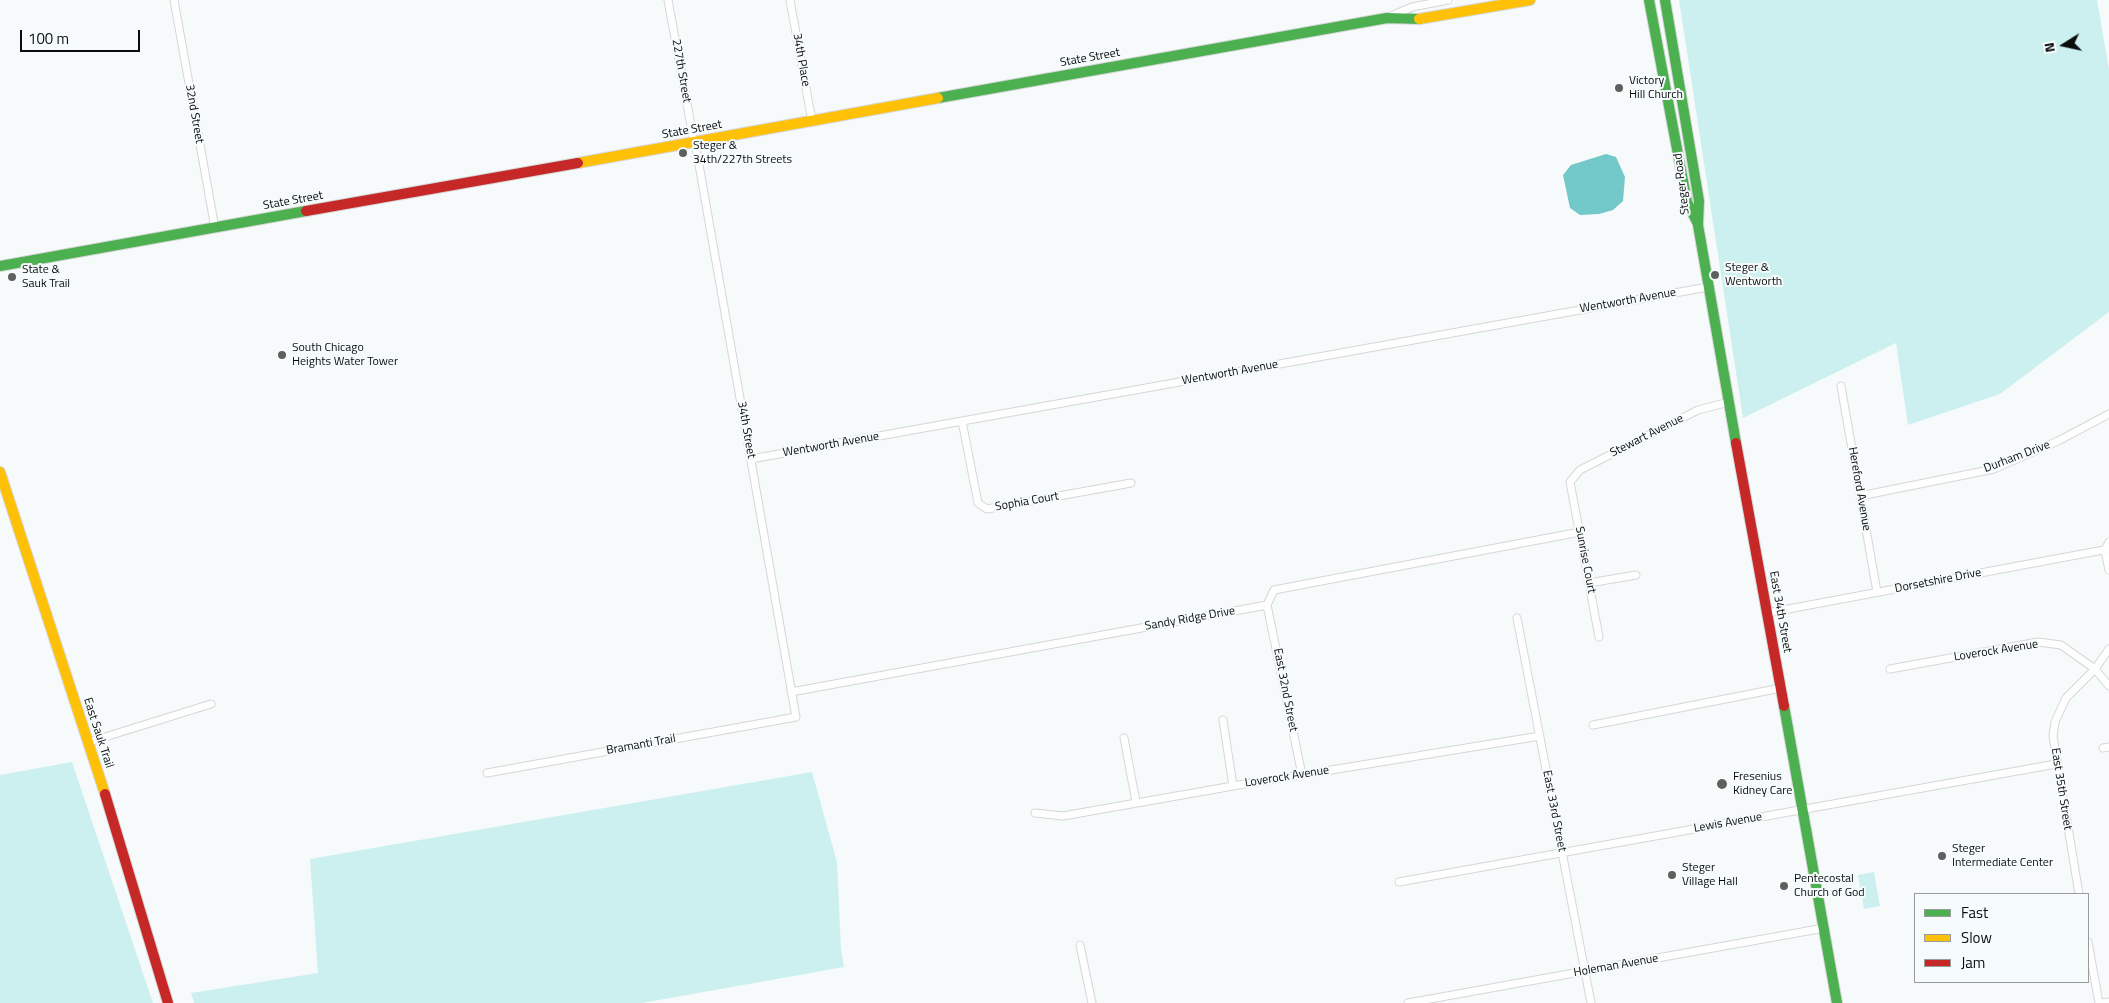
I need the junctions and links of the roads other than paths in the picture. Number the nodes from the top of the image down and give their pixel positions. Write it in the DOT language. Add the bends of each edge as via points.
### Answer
graph roads {
  1 [pos="174,0"];
  2 [pos="668,0"];
  3 [pos="790,0"];
  4 [pos="1448,0"];
  5 [pos="1530,0"];
  6 [pos="1649,0"];
  7 [pos="1665,0"];
  8 [pos="1387,18"];
  9 [pos="812,121"];
  10 [pos="695,142"];
  11 [pos="1698,225"];
  12 [pos="215,228"];
  13 [pos="0,266"];
  14 [pos="1708,287"];
  15 [pos="1841,386"];
  16 [pos="1729,402"];
  17 [pos="2109,414"];
  18 [pos="962,421"];
  19 [pos="751,459"];
  20 [pos="0,472"];
  21 [pos="1570,482"];
  22 [pos="1131,483"];
  23 [pos="1860,496"];
  24 [pos="1580,532"];
  25 [pos="2109,542"];
  26 [pos="2107,550"];
  27 [pos="2109,570"];
  28 [pos="1636,575"];
  29 [pos="1589,582"];
  30 [pos="1877,592"];
  31 [pos="1268,605"];
  32 [pos="1767,613"];
  33 [pos="1518,618"];
  34 [pos="1599,637"];
  35 [pos="2109,649"];
  36 [pos="1890,669"];
  37 [pos="2095,669"];
  38 [pos="2109,686"];
  39 [pos="1781,688"];
  40 [pos="791,692"];
  41 [pos="211,704"];
  42 [pos="796,718"];
  43 [pos="1224,720"];
  44 [pos="1593,725"];
  45 [pos="1540,736"];
  46 [pos="1124,738"];
  47 [pos="88,742"];
  48 [pos="2056,764"];
  49 [pos="487,773"];
  50 [pos="1302,775"];
  51 [pos="1232,786"];
  52 [pos="1136,802"];
  53 [pos="1802,810"];
  54 [pos="1035,813"];
  55 [pos="1562,852"];
  56 [pos="1400,882"];
  57 [pos="2079,893"];
  58 [pos="1824,928"];
  59 [pos="1080,945"];
  60 [pos="2089,947"];
  61 [pos="1585,971"];
  62 [pos="2109,1002"];
  63 [pos="168,1003"];
  64 [pos="1092,1003"];
  65 [pos="1408,1003"];
  66 [pos="1591,1003"];
  67 [pos="1837,1003"];
  68 [pos="2100,1003"];
  1 -- 12 [label="street, 32nd Street"];
  2 -- 10 [label="street, 227th Street"];
  3 -- 9 [label="street, 34th Place"];
  4 -- 8 [label="street, State Street" via="1412,6"];
  5 -- 8 [label="street, State Street" via="1418,18"];
  6 -- 11 [label="street, Steger Road" via="1687,202"];
  7 -- 11 [label="street, Steger Road" via="1698,201"];
  8 -- 9 [label="street, State Street"];
  9 -- 10 [label="street, State Street"];
  10 -- 12 [label="street, State Street"];
  10 -- 19 [label="street, 34th Street"];
  11 -- 14 [label="street, East 34th Street"];
  12 -- 13 [label="street, State Street"];
  14 -- 16 [label="street, East 34th Street"];
  14 -- 18 [label="street, Wentworth Avenue"];
  15 -- 23 [label="street, Hereford Avenue"];
  16 -- 21 [label="street, Stewart Avenue" via="1698,410 1580,470"];
  16 -- 32 [label="street, East 34th Street"];
  17 -- 23 [label="street, Durham Drive" via="1994,469"];
  18 -- 19 [label="street, Wentworth Avenue"];
  18 -- 22 [label="street, Sophia Court" via="978,503 987,509"];
  19 -- 40 [label="street, 34th Street"];
  20 -- 47 [label="street, East Sauk Trail"];
  21 -- 24 [label="street, Sunrise Court"];
  23 -- 30 [label="street, Hereford Avenue"];
  24 -- 29 [label="street, Sunrise Court"];
  24 -- 31 [label="street" via="1274,590"];
  25 -- 26 [label="street"];
  26 -- 27 [label="street"];
  26 -- 30 [label="street, Dorsetshire Drive"];
  28 -- 29 [label="street"];
  29 -- 34 [label="street, Sunrise Court"];
  30 -- 32 [label="street, Dorsetshire Drive"];
  31 -- 40 [label="street, Sandy Ridge Drive"];
  31 -- 50 [label="street, East 32nd Street"];
  32 -- 39 [label="street, East 34th Street"];
  33 -- 45 [label="street, East 33rd Street"];
  35 -- 37 [label="street, East 35th Street"];
  36 -- 37 [label="street, Loverock Avenue" via="2038,642 2061,645"];
  37 -- 38 [label="street, Loverock Avenue"];
  37 -- 48 [label="street, East 35th Street" via="2072,689 2060,706 2053,736"];
  39 -- 44 [label="street"];
  39 -- 53 [label="street, East 34th Street"];
  40 -- 42 [label="street, 34th Street"];
  41 -- 47 [label="street"];
  42 -- 49 [label="street, Bramanti Trail"];
  43 -- 51 [label="street"];
  45 -- 50 [label="street, Loverock Avenue"];
  45 -- 55 [label="street, East 33rd Street"];
  46 -- 52 [label="street"];
  47 -- 63 [label="street, East Sauk Trail"];
  48 -- 53 [label="street, Lewis Avenue"];
  48 -- 57 [label="street, East 35th Street"];
  50 -- 51 [label="street, Loverock Avenue"];
  51 -- 52 [label="street, Loverock Avenue"];
  52 -- 54 [label="street, Loverock Avenue" via="1063,816"];
  53 -- 55 [label="street, Lewis Avenue"];
  53 -- 58 [label="street, East 34th Street"];
  55 -- 56 [label="street, Lewis Avenue"];
  55 -- 61 [label="street, East 33rd Street"];
  58 -- 61 [label="street, Holeman Avenue"];
  58 -- 67 [label="street, East 34th Street"];
  59 -- 64 [label="street"];
  60 -- 68 [label="street"];
  61 -- 65 [label="street, Holeman Avenue"];
  61 -- 66 [label="street, East 33rd Street"];
  62 -- 68 [label="street"];
}
